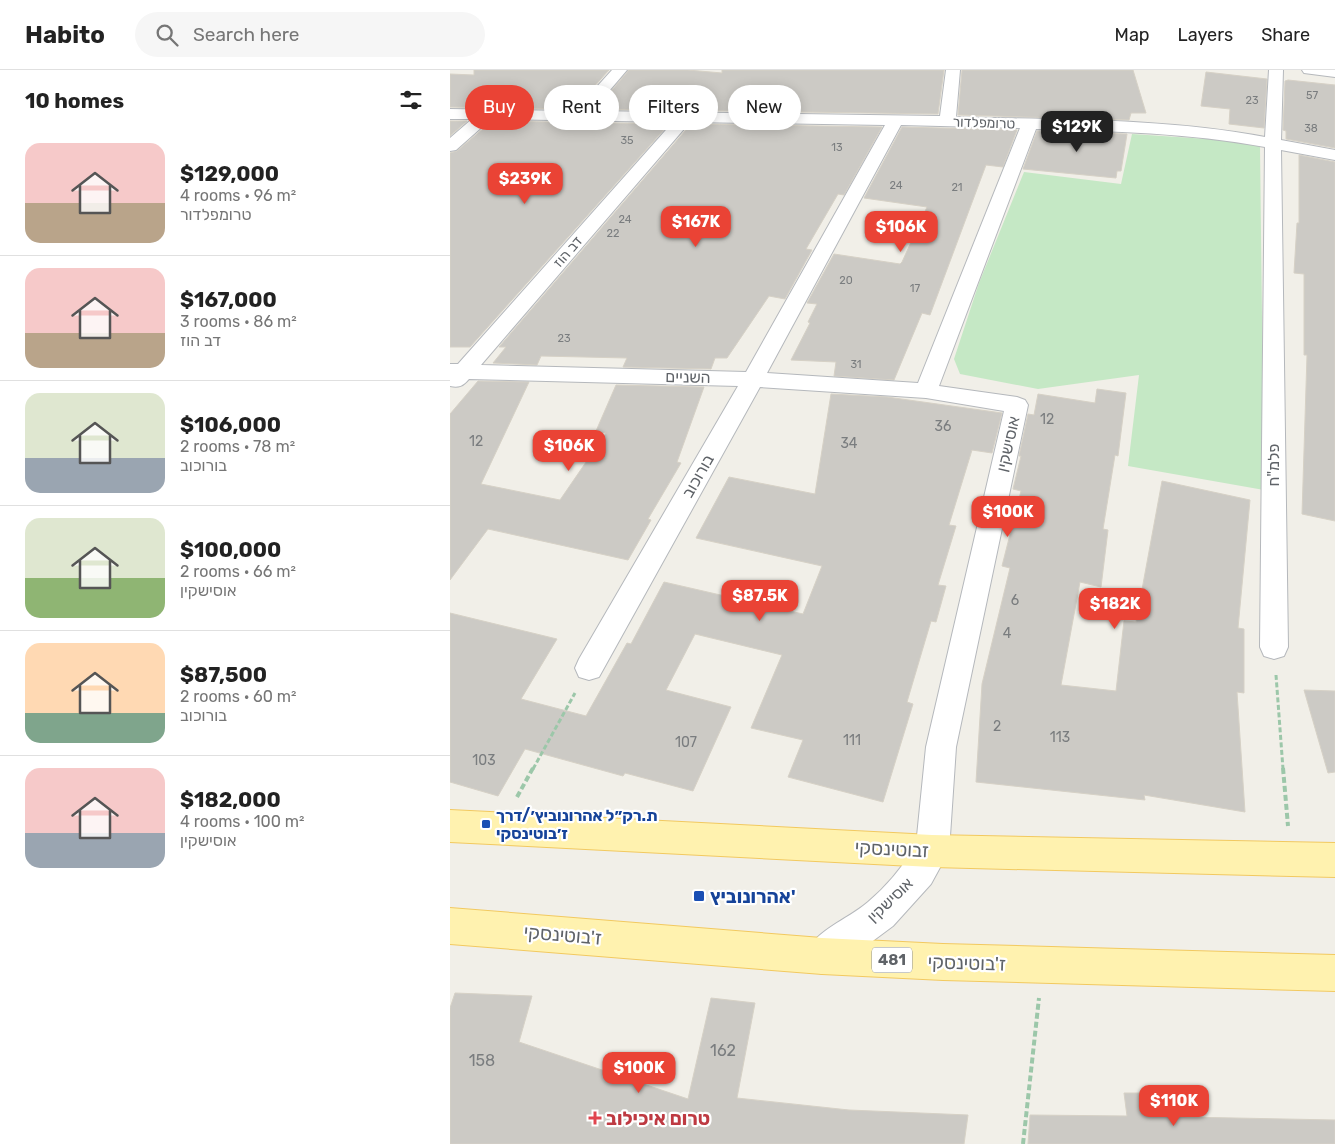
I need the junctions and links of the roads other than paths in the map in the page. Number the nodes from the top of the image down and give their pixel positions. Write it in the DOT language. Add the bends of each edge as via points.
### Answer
graph roads {
  1 [pos="620,70"];
  2 [pos="953,70"];
  3 [pos="1276,70"];
  4 [pos="1309,70"];
  5 [pos="1335,73"];
  6 [pos="607,85"];
  7 [pos="450,114"];
  8 [pos="465,114"];
  9 [pos="718,118"];
  10 [pos="896,120"];
  11 [pos="946,122"];
  12 [pos="1029,125"];
  13 [pos="469,130"];
  14 [pos="674,130"];
  15 [pos="1273,144"];
  16 [pos="450,146"];
  17 [pos="1335,155"];
  18 [pos="455,376"];
  19 [pos="753,379"];
  20 [pos="926,391"];
  21 [pos="1274,647"];
  22 [pos="589,668"];
  23 [pos="450,826"];
  24 [pos="932,851"];
  25 [pos="1335,860"];
  26 [pos="450,926"];
  27 [pos="822,956"];
  28 [pos="1335,973"];
  1 -- 6 [label="street"];
  2 -- 11 [label="street"];
  3 -- 15 [label="street, פלמ\"ח"];
  4 -- 5 [label="street"];
  7 -- 8 [label="street, טרומפלדור"];
  9 -- 10 [label="street, טרומפלדור"];
  10 -- 11 [label="street, טרומפלדור"];
  10 -- 19 [label="street, בורוכוב"];
  11 -- 12 [label="street, טרומפלדור"];
  12 -- 15 [label="street, טרומפלדור" via="1138,128 1227,135"];
  12 -- 20 [label="street"];
  13 -- 16 [label="street"];
  14 -- 18 [label="street, דב הוז"];
  15 -- 17 [label="street, טרומפלדור"];
  15 -- 21 [label="street, פלמ\"ח"];
  18 -- 19 [label="street, השניים"];
  19 -- 20 [label="street, השניים"];
  19 -- 22 [label="street, בורוכוב"];
  20 -- 24 [label="street, אוסישקין" via="1017,405 941,748"];
  23 -- 24 [label="main road, זבוטינסקי"];
  24 -- 25 [label="main road, זבוטינסקי"];
  24 -- 27 [label="street, אוסישקין" via="919,872 880,914"];
  26 -- 27 [label="main road, ז'בוטינסקי / 481"];
  27 -- 28 [label="main road, ז'בוטינסקי / 481"];
}
